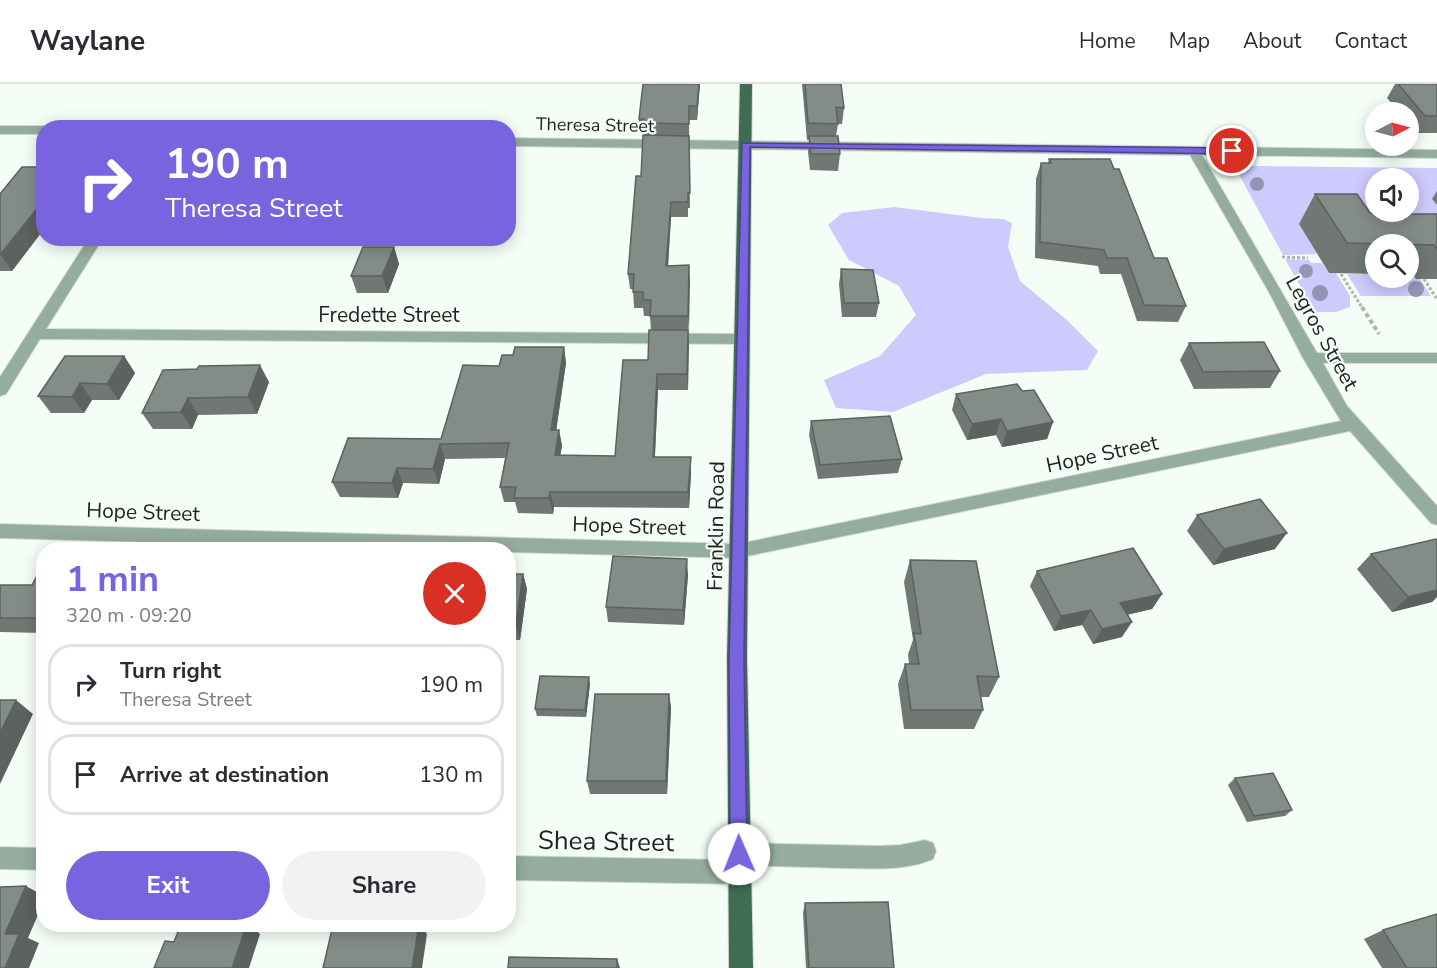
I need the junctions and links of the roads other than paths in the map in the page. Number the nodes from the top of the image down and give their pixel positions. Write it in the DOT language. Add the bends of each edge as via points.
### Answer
graph roads {
  1 [pos="746,84"];
  2 [pos="0,130"];
  3 [pos="36,130"];
  4 [pos="516,131"];
  5 [pos="589,133"];
  6 [pos="0,139"];
  7 [pos="36,139"];
  8 [pos="516,142"];
  9 [pos="745,145"];
  10 [pos="1194,151"];
  11 [pos="1437,154"];
  12 [pos="91,246"];
  13 [pos="37,334"];
  14 [pos="741,339"];
  15 [pos="1311,358"];
  16 [pos="1437,358"];
  17 [pos="0,390"];
  18 [pos="1352,425"];
  19 [pos="1437,518"];
  20 [pos="0,531"];
  21 [pos="406,542"];
  22 [pos="516,545"];
  23 [pos="738,551"];
  24 [pos="925,850"];
  25 [pos="0,858"];
  26 [pos="36,859"];
  27 [pos="739,863"];
  28 [pos="516,868"];
  29 [pos="741,968"];
  1 -- 9 [label="main road, Franklin Road"];
  2 -- 3 [label="street"];
  4 -- 5 [label="street"];
  6 -- 7 [label="street"];
  8 -- 9 [label="street, Theresa Street"];
  9 -- 10 [label="street, Theresa Street"];
  9 -- 14 [label="main road, Franklin Road"];
  10 -- 11 [label="street, Theresa Street"];
  10 -- 15 [label="street, Legros Street"];
  12 -- 13 [label="street"];
  13 -- 14 [label="street, Fredette Street"];
  13 -- 17 [label="street"];
  14 -- 23 [label="main road, Franklin Road"];
  15 -- 16 [label="street"];
  15 -- 18 [label="street, Legros Street"];
  18 -- 19 [label="street, Legros Street"];
  18 -- 23 [label="street, Hope Street"];
  20 -- 21 [label="street, Hope Street"];
  22 -- 23 [label="street, Hope Street"];
  23 -- 27 [label="main road, Franklin Road"];
  24 -- 27 [label="street, Shea Street" via="901,856"];
  25 -- 26 [label="street"];
  27 -- 28 [label="street, Shea Street"];
  27 -- 29 [label="main road, Franklin Road"];
}
